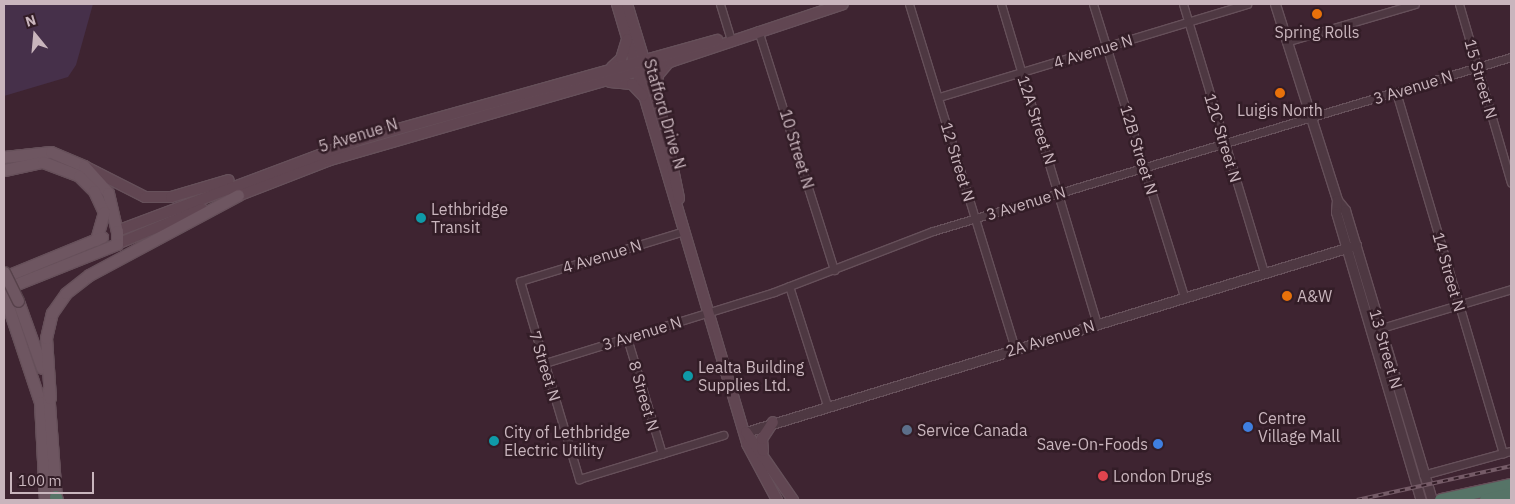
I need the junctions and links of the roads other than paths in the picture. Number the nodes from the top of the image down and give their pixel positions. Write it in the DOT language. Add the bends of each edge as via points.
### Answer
graph roads {
  1 [pos="617,4"];
  2 [pos="627,4"];
  3 [pos="720,4"];
  4 [pos="843,4"];
  5 [pos="909,4"];
  6 [pos="1001,4"];
  7 [pos="1093,4"];
  8 [pos="1183,4"];
  9 [pos="1247,4"];
  10 [pos="1275,4"];
  11 [pos="1415,4"];
  12 [pos="1459,4"];
  13 [pos="816,8"];
  14 [pos="1188,22"];
  15 [pos="758,30"];
  16 [pos="628,38"];
  17 [pos="730,39"];
  18 [pos="1289,41"];
  19 [pos="1107,46"];
  20 [pos="1511,57"];
  21 [pos="670,62"];
  22 [pos="641,65"];
  23 [pos="1477,67"];
  24 [pos="606,70"];
  25 [pos="1022,72"];
  26 [pos="604,81"];
  27 [pos="1396,92"];
  28 [pos="655,94"];
  29 [pos="939,97"];
  30 [pos="646,102"];
  31 [pos="1312,118"];
  32 [pos="1225,144"];
  33 [pos="4,157"];
  34 [pos="84,166"];
  35 [pos="1144,168"];
  36 [pos="4,170"];
  37 [pos="264,173"];
  38 [pos="1511,183"];
  39 [pos="1060,192"];
  40 [pos="238,195"];
  41 [pos="975,218"];
  42 [pos="117,231"];
  43 [pos="684,231"];
  44 [pos="96,240"];
  45 [pos="117,244"];
  46 [pos="1351,246"];
  47 [pos="834,270"];
  48 [pos="4,272"];
  49 [pos="1264,273"];
  50 [pos="4,277"];
  51 [pos="520,281"];
  52 [pos="789,286"];
  53 [pos="4,289"];
  54 [pos="1511,289"];
  55 [pos="1184,297"];
  56 [pos="10,300"];
  57 [pos="1459,305"];
  58 [pos="709,313"];
  59 [pos="1097,324"];
  60 [pos="1381,328"];
  61 [pos="1372,331"];
  62 [pos="627,338"];
  63 [pos="1015,348"];
  64 [pos="544,363"];
  65 [pos="50,398"];
  66 [pos="827,405"];
  67 [pos="774,422"];
  68 [pos="746,432"];
  69 [pos="724,435"];
  70 [pos="1511,451"];
  71 [pos="1503,453"];
  72 [pos="662,454"];
  73 [pos="763,455"];
  74 [pos="1423,474"];
  75 [pos="1511,485"];
  76 [pos="1511,494"];
  77 [pos="53,499"];
  78 [pos="777,500"];
  79 [pos="793,500"];
  80 [pos="1421,500"];
  81 [pos="1432,500"];
  82 [pos="1441,500"];
  83 [pos="1486,500"];
  1 -- 16 [label="main road, Stafford Drive N"];
  2 -- 22 [label="main road, Stafford Drive N"];
  3 -- 17 [label="street"];
  4 -- 13 [label="main road, 5 Avenue N"];
  5 -- 29 [label="street, 12 Street N"];
  6 -- 25 [label="street, 12A Street N"];
  7 -- 19 [label="street, 12B Street N"];
  8 -- 14 [label="street, 12C Street N"];
  9 -- 14 [label="street, 4 Avenue N"];
  10 -- 18 [label="street, 13 Street N"];
  11 -- 18 [label="street"];
  12 -- 23 [label="street, 15 Street N"];
  13 -- 15 [label="main road, 5 Avenue N"];
  14 -- 19 [label="street, 4 Avenue N"];
  14 -- 32 [label="street, 12C Street N"];
  15 -- 17 [label="main road, 5 Avenue N"];
  15 -- 47 [label="street, 10 Street N"];
  16 -- 22 [label="main road, Stafford Drive N"];
  16 -- 24 [label="main road" via="621,59"];
  17 -- 21 [label="main road, 5 Avenue N"];
  17 -- 22 [label="main road, 5 Avenue N"];
  18 -- 31 [label="street, 13 Street N"];
  19 -- 25 [label="street, 4 Avenue N"];
  19 -- 35 [label="street, 12B Street N"];
  20 -- 23 [label="street, 3 Avenue N"];
  21 -- 22 [label="main road, 5 Avenue N"];
  21 -- 28 [label="main road" via="658,75"];
  22 -- 24 [label="main road, 5 Avenue N"];
  22 -- 26 [label="main road, 5 Avenue N"];
  22 -- 28 [label="main road, Stafford Drive N"];
  22 -- 30 [label="main road, Stafford Drive N"];
  23 -- 27 [label="street, 3 Avenue N"];
  23 -- 38 [label="street, 15 Street N"];
  24 -- 37 [label="main road, 5 Avenue N" via="408,124"];
  25 -- 29 [label="street, 4 Avenue N"];
  25 -- 39 [label="street, 12A Street N"];
  26 -- 30 [label="main road" via="634,85"];
  26 -- 40 [label="main road, 5 Avenue N" via="382,144"];
  27 -- 31 [label="street, 3 Avenue N"];
  27 -- 57 [label="street, 14 Street N"];
  28 -- 43 [label="main road, Stafford Drive N"];
  29 -- 41 [label="street, 12 Street N"];
  30 -- 43 [label="main road, Stafford Drive N"];
  31 -- 32 [label="street, 3 Avenue N"];
  31 -- 46 [label="street, 13 Street N"];
  32 -- 35 [label="street, 3 Avenue N"];
  32 -- 49 [label="street, 12C Street N"];
  33 -- 34 [label="main road" via="51,152"];
  34 -- 37 [label="main road" via="125,190 156,198"];
  34 -- 42 [label="main road" via="108,193"];
  35 -- 39 [label="street, 3 Avenue N"];
  35 -- 55 [label="street, 12B Street N"];
  36 -- 44 [label="main road" via="43,162 79,176 94,191 104,212"];
  37 -- 42 [label="main road, 5 Avenue N"];
  39 -- 41 [label="street, 3 Avenue N"];
  39 -- 59 [label="street, 12A Street N"];
  40 -- 45 [label="main road, 5 Avenue N"];
  40 -- 65 [label="main road" via="89,275 62,297 46,338"];
  41 -- 47 [label="street, 3 Avenue N"];
  41 -- 63 [label="street, 12 Street N"];
  42 -- 44 [label="main road, 5 Avenue N"];
  42 -- 45 [label="main road"];
  43 -- 51 [label="street, 4 Avenue N"];
  43 -- 58 [label="main road, Stafford Drive N"];
  44 -- 50 [label="main road, 5 Avenue N"];
  45 -- 53 [label="main road, 5 Avenue N"];
  46 -- 49 [label="street, 2A Avenue N"];
  46 -- 60 [label="street, 13 Street N"];
  46 -- 61 [label="street, 13 Street N"];
  47 -- 52 [label="street, 3 Avenue N"];
  48 -- 56 [label="main road, bridge"];
  49 -- 55 [label="street, 2A Avenue N"];
  51 -- 64 [label="street, 7 Street N"];
  52 -- 58 [label="street, 3 Avenue N"];
  52 -- 66 [label="street"];
  54 -- 57 [label="street"];
  55 -- 59 [label="street, 2A Avenue N"];
  56 -- 65 [label="main road"];
  56 -- 77 [label="main road" via="40,402"];
  57 -- 60 [label="street"];
  57 -- 71 [label="street, 14 Street N"];
  58 -- 62 [label="street, 3 Avenue N"];
  58 -- 68 [label="main road, Stafford Drive N"];
  59 -- 63 [label="street, 2A Avenue N"];
  60 -- 61 [label="street"];
  60 -- 74 [label="street, 13 Street N"];
  61 -- 80 [label="street, 13 Street N"];
  62 -- 64 [label="street, 3 Avenue N"];
  62 -- 72 [label="street, 8 Street N"];
  63 -- 66 [label="street, 2A Avenue N"];
  64 -- 72 [label="street, 7 Street N" via="579,480"];
  65 -- 77 [label="main road"];
  66 -- 67 [label="street, 2A Avenue N"];
  67 -- 68 [label="street, 2A Avenue N"];
  67 -- 73 [label="main road" via="762,439"];
  68 -- 73 [label="main road, Stafford Drive N"];
  68 -- 78 [label="main road, Stafford Drive N" via="749,450"];
  69 -- 72 [label="street"];
  70 -- 71 [label="street"];
  71 -- 74 [label="street"];
  73 -- 79 [label="main road, Stafford Drive N"];
  74 -- 81 [label="street, 13 Street N"];
  75 -- 82 [label="highway"];
  76 -- 83 [label="highway"];
}
